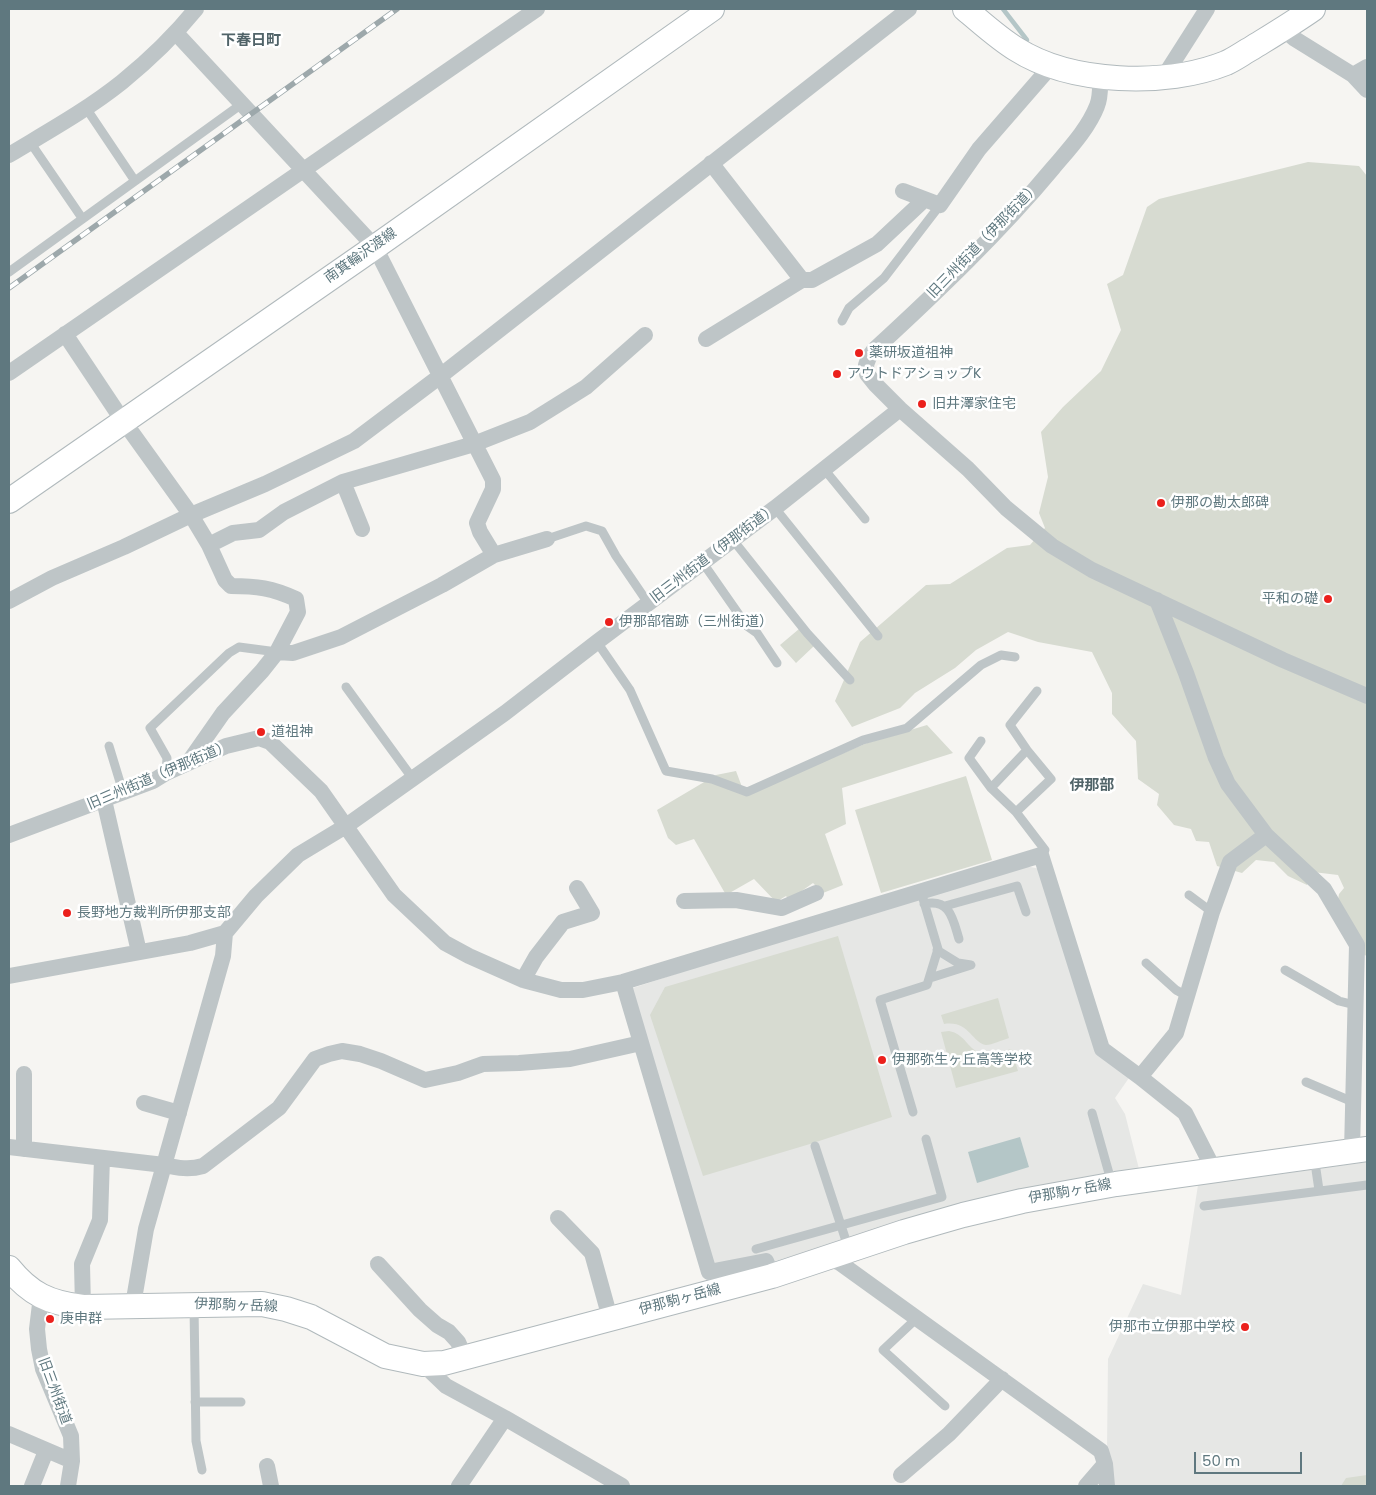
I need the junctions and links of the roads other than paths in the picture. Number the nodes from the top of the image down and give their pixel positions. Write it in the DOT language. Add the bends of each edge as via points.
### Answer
graph roads {
  1 [pos="196,9"];
  2 [pos="537,9"];
  3 [pos="712,9"];
  4 [pos="909,9"];
  5 [pos="965,9"];
  6 [pos="1207,9"];
  7 [pos="1313,9"];
  8 [pos="1283,29"];
  9 [pos="176,33"];
  10 [pos="1052,65"];
  11 [pos="1360,71"];
  12 [pos="1100,76"];
  13 [pos="1163,78"];
  14 [pos="1367,90"];
  15 [pos="243,103"];
  16 [pos="86,108"];
  17 [pos="30,142"];
  18 [pos="9,155"];
  19 [pos="711,163"];
  20 [pos="302,171"];
  21 [pos="135,181"];
  22 [pos="903,191"];
  23 [pos="924,200"];
  24 [pos="940,205"];
  25 [pos="82,218"];
  26 [pos="374,247"];
  27 [pos="9,272"];
  28 [pos="802,280"];
  29 [pos="842,321"];
  30 [pos="65,334"];
  31 [pos="645,335"];
  32 [pos="706,339"];
  33 [pos="9,373"];
  34 [pos="439,377"];
  35 [pos="900,409"];
  36 [pos="124,420"];
  37 [pos="474,444"];
  38 [pos="824,469"];
  39 [pos="343,482"];
  40 [pos="9,501"];
  41 [pos="775,508"];
  42 [pos="191,515"];
  43 [pos="865,519"];
  44 [pos="362,529"];
  45 [pos="547,539"];
  46 [pos="733,540"];
  47 [pos="209,545"];
  48 [pos="494,555"];
  49 [pos="703,563"];
  50 [pos="1157,600"];
  51 [pos="9,602"];
  52 [pos="648,603"];
  53 [pos="878,636"];
  54 [pos="597,642"];
  55 [pos="277,652"];
  56 [pos="1015,657"];
  57 [pos="777,663"];
  58 [pos="850,680"];
  59 [pos="346,686"];
  60 [pos="1037,691"];
  61 [pos="1367,696"];
  62 [pos="981,740"];
  63 [pos="109,746"];
  64 [pos="1027,750"];
  65 [pos="188,763"];
  66 [pos="166,773"];
  67 [pos="413,779"];
  68 [pos="991,788"];
  69 [pos="123,792"];
  70 [pos="104,800"];
  71 [pos="1016,812"];
  72 [pos="346,826"];
  73 [pos="9,833"];
  74 [pos="1266,835"];
  75 [pos="1043,852"];
  76 [pos="577,888"];
  77 [pos="816,893"];
  78 [pos="1189,895"];
  79 [pos="922,898"];
  80 [pos="684,901"];
  81 [pos="946,906"];
  82 [pos="1026,912"];
  83 [pos="1212,912"];
  84 [pos="225,933"];
  85 [pos="959,939"];
  86 [pos="1362,948"];
  87 [pos="937,950"];
  88 [pos="139,952"];
  89 [pos="1146,963"];
  90 [pos="1285,970"];
  91 [pos="9,976"];
  92 [pos="930,978"];
  93 [pos="523,980"];
  94 [pos="623,982"];
  95 [pos="1187,996"];
  96 [pos="1355,1005"];
  97 [pos="641,1043"];
  98 [pos="24,1074"];
  99 [pos="1140,1077"];
  100 [pos="1306,1082"];
  101 [pos="1353,1102"];
  102 [pos="144,1103"];
  103 [pos="913,1112"];
  104 [pos="179,1113"];
  105 [pos="1092,1113"];
  106 [pos="926,1139"];
  107 [pos="815,1146"];
  108 [pos="16,1148"];
  109 [pos="1360,1150"];
  110 [pos="1314,1156"];
  111 [pos="102,1158"];
  112 [pos="164,1165"];
  113 [pos="1214,1170"];
  114 [pos="1112,1184"];
  115 [pos="1367,1185"];
  116 [pos="1319,1190"];
  117 [pos="1204,1206"];
  118 [pos="558,1218"];
  119 [pos="841,1225"];
  120 [pos="756,1249"];
  121 [pos="849,1250"];
  122 [pos="827,1257"];
  123 [pos="378,1264"];
  124 [pos="9,1268"];
  125 [pos="772,1276"];
  126 [pos="41,1296"];
  127 [pos="194,1304"];
  128 [pos="134,1305"];
  129 [pos="83,1306"];
  130 [pos="610,1318"];
  131 [pos="917,1318"];
  132 [pos="465,1358"];
  133 [pos="423,1364"];
  134 [pos="1002,1379"];
  135 [pos="196,1402"];
  136 [pos="241,1402"];
  137 [pos="945,1406"];
  138 [pos="505,1418"];
  139 [pos="9,1434"];
  140 [pos="46,1451"];
  141 [pos="72,1461"];
  142 [pos="1105,1464"];
  143 [pos="267,1466"];
  144 [pos="202,1470"];
  145 [pos="902,1475"];
  146 [pos="32,1486"];
  147 [pos="68,1486"];
  148 [pos="271,1486"];
  149 [pos="459,1486"];
  150 [pos="622,1486"];
  151 [pos="1086,1486"];
  152 [pos="1107,1486"];
  1 -- 9 [label="street"];
  2 -- 20 [label="street"];
  3 -- 26 [label="main road, 南箕輪沢渡線"];
  4 -- 19 [label="street"];
  5 -- 10 [label="main road" via="1017,50"];
  6 -- 13 [label="street"];
  7 -- 8 [label="main road"];
  8 -- 11 [label="street" via="1295,39"];
  8 -- 13 [label="main road" via="1228,62 1201,72"];
  9 -- 15 [label="street"];
  9 -- 16 [label="street" via="122,82"];
  10 -- 12 [label="main road"];
  10 -- 24 [label="street" via="979,149"];
  11 -- 14 [label="street"];
  12 -- 13 [label="main road"];
  12 -- 35 [label="street, 旧三州街道（伊那街道）" via="1098,105 1086,126 1038,186 869,357 867,374"];
  15 -- 20 [label="street"];
  15 -- 21 [label="lane"];
  16 -- 17 [label="street"];
  16 -- 21 [label="lane"];
  17 -- 18 [label="street"];
  17 -- 25 [label="lane"];
  19 -- 28 [label="street"];
  19 -- 34 [label="street"];
  20 -- 26 [label="street"];
  20 -- 30 [label="street"];
  21 -- 25 [label="lane"];
  22 -- 23 [label="street"];
  23 -- 24 [label="street"];
  23 -- 28 [label="street" via="877,244 812,280"];
  24 -- 29 [label="lane" via="884,278 849,308"];
  25 -- 27 [label="lane"];
  26 -- 34 [label="street"];
  26 -- 36 [label="main road, 南箕輪沢渡線"];
  28 -- 32 [label="street"];
  30 -- 33 [label="street"];
  30 -- 36 [label="street"];
  31 -- 37 [label="street" via="586,387 530,422"];
  34 -- 37 [label="street"];
  34 -- 42 [label="street" via="354,441"];
  35 -- 38 [label="street, 旧三州街道（伊那街道）"];
  35 -- 50 [label="street" via="968,468 1006,508 1052,546 1092,570"];
  36 -- 40 [label="main road, 南箕輪沢渡線"];
  36 -- 42 [label="street"];
  37 -- 39 [label="street"];
  37 -- 48 [label="street" via="493,480 493,488 477,523"];
  38 -- 41 [label="street, 旧三州街道（伊那街道）"];
  38 -- 43 [label="lane"];
  39 -- 44 [label="street"];
  39 -- 47 [label="street" via="284,512 259,530 233,533"];
  41 -- 46 [label="street, 旧三州街道（伊那街道）"];
  41 -- 53 [label="lane"];
  42 -- 47 [label="street"];
  42 -- 51 [label="street" via="52,578"];
  45 -- 48 [label="street"];
  45 -- 52 [label="lane" via="586,526 602,531"];
  46 -- 49 [label="street, 旧三州街道（伊那街道）"];
  46 -- 58 [label="lane"];
  47 -- 55 [label="street" via="231,586 259,586 296,599 298,612"];
  48 -- 55 [label="street" via="341,637 293,653"];
  49 -- 52 [label="street, 旧三州街道（伊那街道）"];
  49 -- 57 [label="lane"];
  50 -- 61 [label="street"];
  50 -- 74 [label="street" via="1228,784"];
  52 -- 54 [label="street, 旧三州街道（伊那街道）"];
  54 -- 56 [label="lane" via="630,690 666,771 712,779 748,792 863,740 907,728 981,664 1002,656"];
  54 -- 67 [label="street, 旧三州街道（伊那街道）" via="505,714"];
  55 -- 65 [label="street" via="223,713"];
  55 -- 66 [label="lane" via="239,647 229,652 150,728 167,758"];
  59 -- 67 [label="lane"];
  60 -- 64 [label="lane" via="1010,725"];
  62 -- 68 [label="lane" via="969,758"];
  63 -- 69 [label="lane"];
  64 -- 68 [label="lane"];
  64 -- 71 [label="lane" via="1051,779"];
  65 -- 66 [label="street, 旧三州街道（伊那街道）"];
  65 -- 72 [label="street, 旧三州街道（伊那街道）" via="226,746 259,738 270,742 321,791"];
  66 -- 69 [label="street, 旧三州街道（伊那街道）"];
  67 -- 72 [label="street, 旧三州街道（伊那街道）"];
  68 -- 71 [label="lane"];
  69 -- 70 [label="street, 旧三州街道（伊那街道）"];
  70 -- 73 [label="street, 旧三州街道（伊那街道）"];
  70 -- 88 [label="street"];
  71 -- 75 [label="lane"];
  72 -- 84 [label="street" via="298,855 256,896"];
  72 -- 93 [label="street" via="394,895 445,943"];
  74 -- 83 [label="street" via="1230,862"];
  74 -- 86 [label="street" via="1324,889"];
  75 -- 79 [label="street"];
  75 -- 99 [label="street" via="1102,1049"];
  76 -- 93 [label="street" via="592,912 563,922"];
  77 -- 80 [label="street" via="782,908 736,900"];
  78 -- 83 [label="lane"];
  79 -- 81 [label="lane"];
  79 -- 87 [label="lane"];
  79 -- 94 [label="street"];
  81 -- 82 [label="lane" via="1017,886"];
  81 -- 85 [label="lane"];
  83 -- 95 [label="street"];
  84 -- 88 [label="street"];
  84 -- 104 [label="street" via="224,956"];
  86 -- 96 [label="street"];
  87 -- 92 [label="lane"];
  87 -- 92 [label="lane" via="958,963 971,965"];
  88 -- 91 [label="street"];
  89 -- 95 [label="lane"];
  90 -- 96 [label="lane" via="1339,1001"];
  92 -- 103 [label="lane" via="927,985 880,1000"];
  93 -- 94 [label="street" via="561,990 583,990"];
  94 -- 97 [label="street"];
  95 -- 99 [label="street" via="1176,1033"];
  96 -- 101 [label="street"];
  97 -- 112 [label="street" via="570,1059 483,1064 425,1080 360,1054 342,1051 329,1054 315,1060 279,1108 203,1166 182,1169"];
  97 -- 125 [label="street" via="709,1272 766,1262"];
  98 -- 108 [label="street"];
  99 -- 113 [label="street" via="1185,1113"];
  100 -- 101 [label="lane"];
  101 -- 109 [label="street"];
  102 -- 104 [label="street"];
  104 -- 112 [label="street"];
  105 -- 114 [label="lane"];
  106 -- 119 [label="lane" via="942,1197"];
  107 -- 119 [label="lane"];
  108 -- 111 [label="street"];
  109 -- 110 [label="main road, 伊那駒ヶ岳線"];
  110 -- 113 [label="main road, 伊那駒ヶ岳線"];
  110 -- 116 [label="lane"];
  111 -- 112 [label="street"];
  111 -- 129 [label="street" via="100,1220 82,1264"];
  112 -- 128 [label="street" via="146,1229"];
  113 -- 114 [label="main road, 伊那駒ヶ岳線"];
  114 -- 121 [label="main road, 伊那駒ヶ岳線" via="962,1215"];
  115 -- 116 [label="lane"];
  116 -- 117 [label="lane"];
  118 -- 130 [label="street" via="592,1252"];
  119 -- 120 [label="lane"];
  119 -- 121 [label="lane"];
  121 -- 122 [label="main road, 伊那駒ヶ岳線"];
  122 -- 125 [label="main road, 伊那駒ヶ岳線"];
  122 -- 131 [label="street"];
  123 -- 132 [label="street" via="420,1310 454,1337"];
  124 -- 126 [label="main road, 伊那駒ヶ岳線" via="24,1285"];
  125 -- 130 [label="main road, 伊那駒ヶ岳線"];
  126 -- 129 [label="main road, 伊那駒ヶ岳線" via="55,1302"];
  126 -- 141 [label="street, 旧三州街道" via="38,1349 71,1436"];
  127 -- 128 [label="main road, 伊那駒ヶ岳線"];
  127 -- 133 [label="main road, 伊那駒ヶ岳線" via="262,1304 286,1309 311,1317 385,1356"];
  127 -- 135 [label="lane"];
  128 -- 129 [label="main road, 伊那駒ヶ岳線"];
  130 -- 132 [label="main road, 伊那駒ヶ岳線"];
  131 -- 134 [label="street"];
  131 -- 137 [label="lane" via="883,1350"];
  132 -- 133 [label="main road, 伊那駒ヶ岳線"];
  133 -- 138 [label="street" via="446,1386"];
  134 -- 142 [label="street" via="1101,1451"];
  134 -- 145 [label="street" via="949,1434"];
  135 -- 136 [label="lane"];
  135 -- 144 [label="lane" via="196,1441"];
  138 -- 149 [label="street"];
  138 -- 150 [label="street"];
  139 -- 140 [label="street"];
  140 -- 141 [label="street"];
  140 -- 146 [label="street"];
  141 -- 147 [label="street, 旧三州街道"];
  142 -- 151 [label="street"];
  142 -- 152 [label="street"];
  143 -- 148 [label="street"];
}
